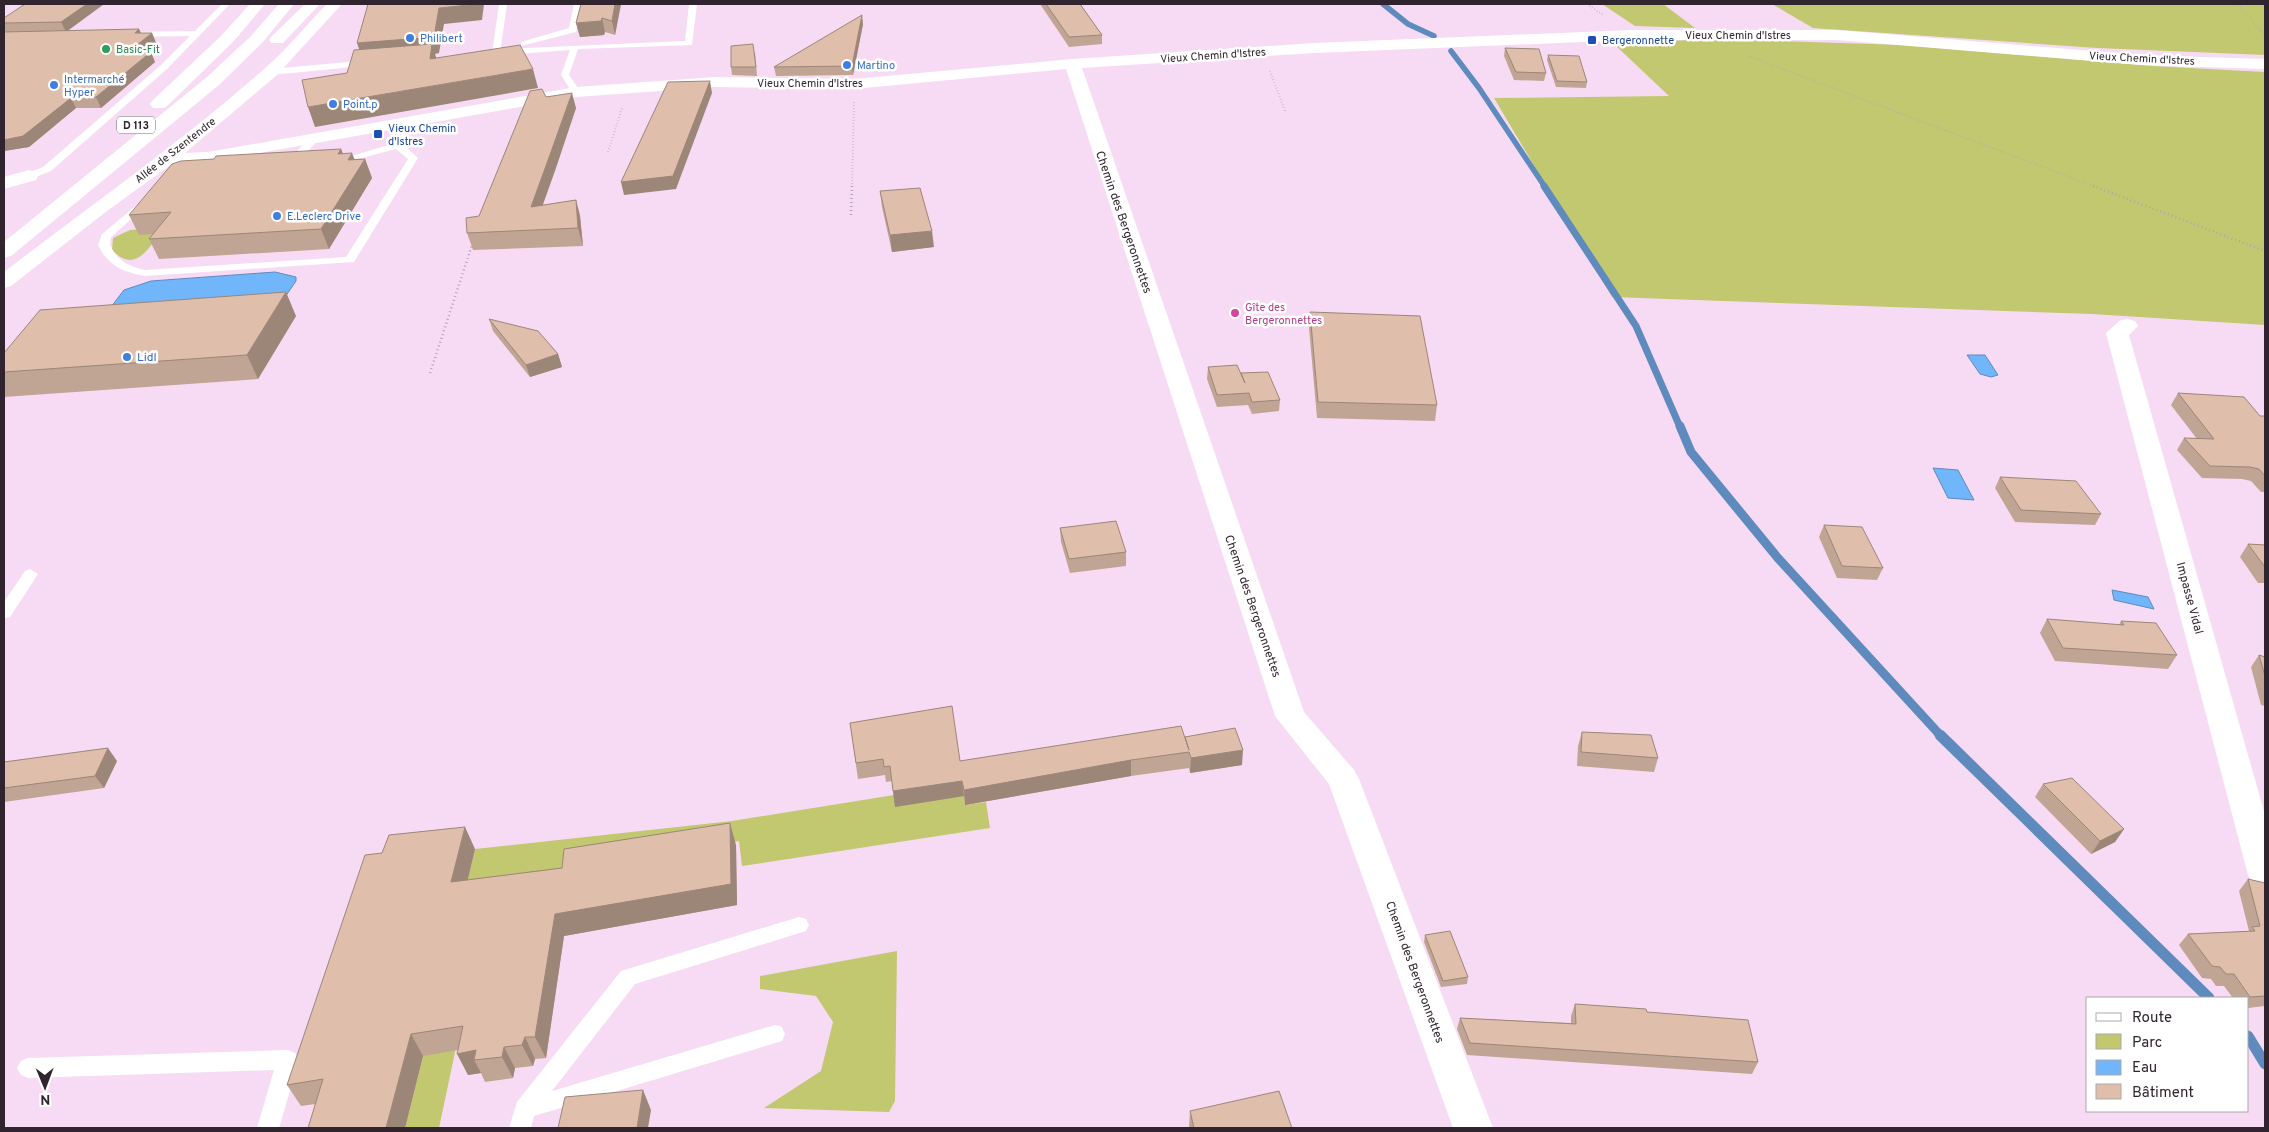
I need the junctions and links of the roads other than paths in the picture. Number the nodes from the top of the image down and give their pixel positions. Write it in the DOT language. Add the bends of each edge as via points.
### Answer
graph roads {
  1 [pos="226,4"];
  2 [pos="258,4"];
  3 [pos="287,4"];
  4 [pos="313,4"];
  5 [pos="335,4"];
  6 [pos="503,4"];
  7 [pos="578,4"];
  8 [pos="692,4"];
  9 [pos="198,33"];
  10 [pos="121,34"];
  11 [pos="575,47"];
  12 [pos="496,53"];
  13 [pos="486,54"];
  14 [pos="378,62"];
  15 [pos="1072,64"];
  16 [pos="2265,64"];
  17 [pos="271,72"];
  18 [pos="576,92"];
  19 [pos="415,121"];
  20 [pos="314,139"];
  21 [pos="398,145"];
  22 [pos="350,158"];
  23 [pos="167,159"];
  24 [pos="275,162"];
  25 [pos="216,167"];
  26 [pos="197,169"];
  27 [pos="29,176"];
  28 [pos="4,183"];
  29 [pos="154,194"];
  30 [pos="55,212"];
  31 [pos="4,235"];
  32 [pos="4,252"];
  33 [pos="4,282"];
  34 [pos="2127,326"];
  35 [pos="30,574"];
  36 [pos="4,613"];
  37 [pos="2265,875"];
  38 [pos="799,925"];
  39 [pos="775,1034"];
  40 [pos="28,1068"];
  41 [pos="523,1119"];
  42 [pos="268,1128"];
  43 [pos="1473,1128"];
  1 -- 9 [label="lane"];
  2 -- 31 [label="street, D 113" via="175,90"];
  3 -- 30 [label="street, D 113" via="214,81"];
  4 -- 30 [label="street" via="208,100"];
  5 -- 17 [label="street, Allée de Szentendre"];
  6 -- 12 [label="lane"];
  7 -- 12 [label="lane" via="574,30"];
  8 -- 11 [label="lane" via="689,43"];
  9 -- 10 [label="lane"];
  9 -- 27 [label="lane" via="164,67 47,169"];
  11 -- 12 [label="lane"];
  11 -- 18 [label="lane" via="565,75"];
  12 -- 13 [label="lane"];
  14 -- 17 [label="lane"];
  15 -- 16 [label="street, Vieux Chemin d'Istres" via="1263,51 1623,36 1818,35 2141,60"];
  15 -- 18 [label="street, Vieux Chemin d'Istres" via="854,84 716,82"];
  15 -- 43 [label="street, Chemin des Bergeronnettes" via="1290,716 1343,779"];
  17 -- 23 [label="street, Allée de Szentendre"];
  18 -- 19 [label="street, Vieux Chemin d'Istres"];
  19 -- 20 [label="street, Vieux Chemin d'Istres"];
  19 -- 21 [label="lane"];
  20 -- 23 [label="street, Vieux Chemin d'Istres" via="208,158"];
  20 -- 24 [label="lane" via="301,153"];
  21 -- 22 [label="lane"];
  21 -- 29 [label="lane" via="413,158 350,260 165,273 129,270 108,254 104,245 106,236"];
  23 -- 33 [label="street, Allée de Szentendre"];
  25 -- 26 [label="lane"];
  27 -- 28 [label="street"];
  30 -- 32 [label="street, D 113"];
  34 -- 37 [label="street, Impasse Vidal" via="2117,333"];
  35 -- 36 [label="lane"];
  38 -- 41 [label="lane" via="628,977"];
  39 -- 41 [label="lane"];
  40 -- 42 [label="lane" via="288,1060"];
}
